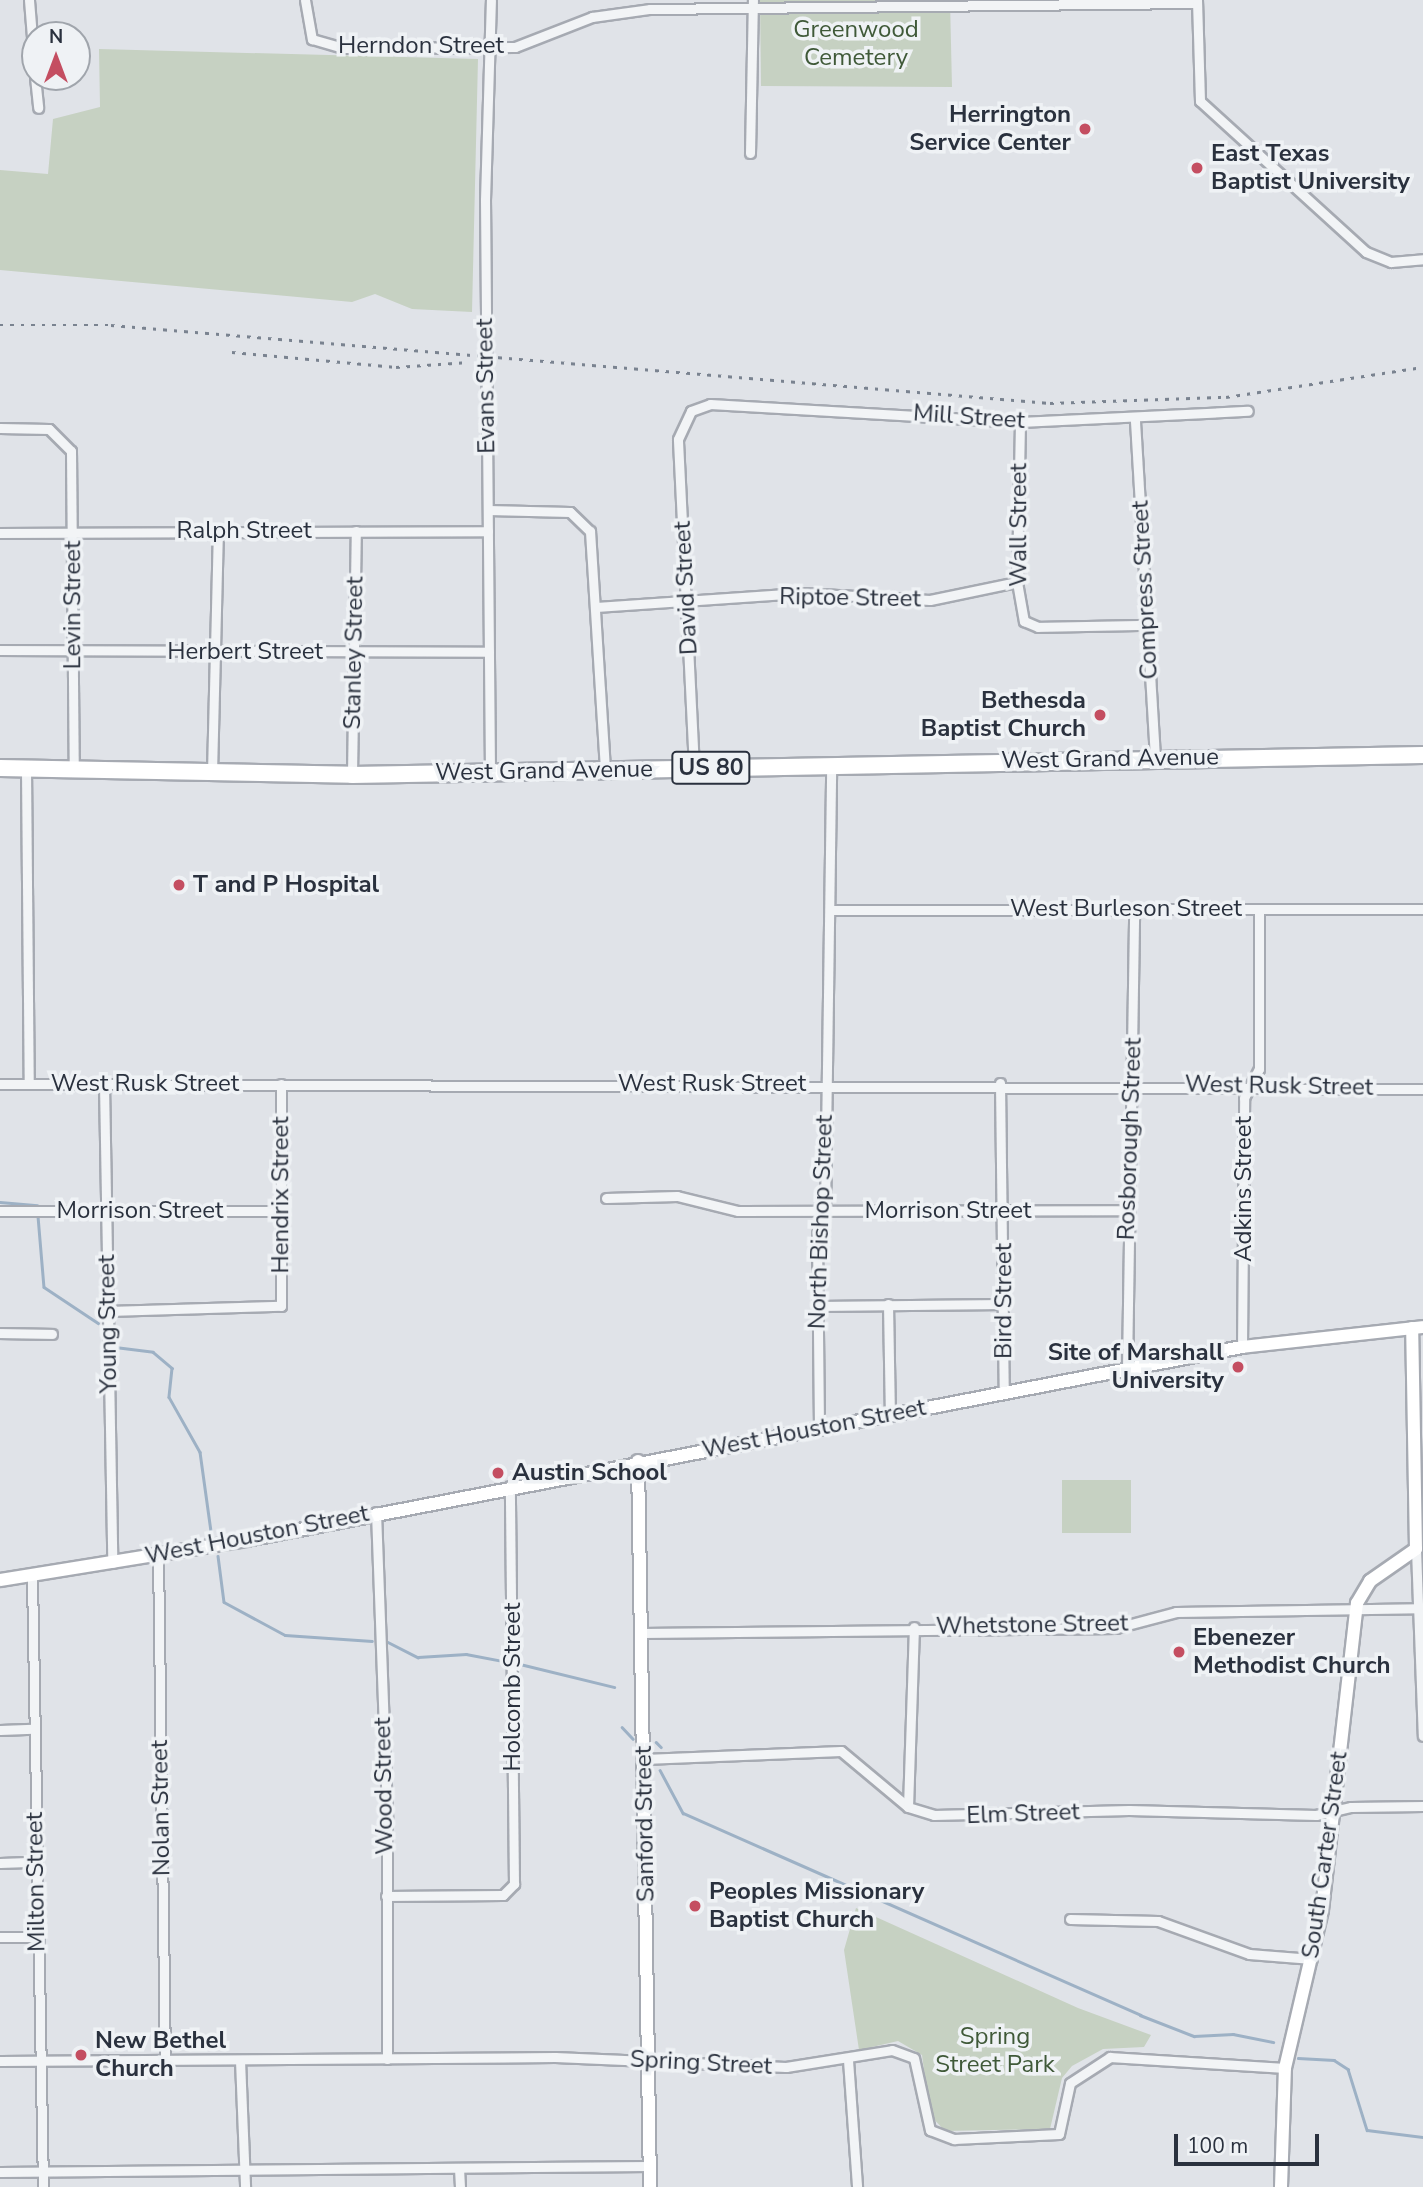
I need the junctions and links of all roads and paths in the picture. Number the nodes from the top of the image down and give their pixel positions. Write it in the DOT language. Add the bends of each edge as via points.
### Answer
graph roads {
  1 [pos="29,0"];
  2 [pos="305,0"];
  3 [pos="491,0"];
  4 [pos="1197,2"];
  5 [pos="753,4"];
  6 [pos="31,21"];
  7 [pos="490,49"];
  8 [pos="36,91"];
  9 [pos="38,108"];
  10 [pos="750,153"];
  11 [pos="1423,259"];
  12 [pos="691,411"];
  13 [pos="1248,411"];
  14 [pos="1135,421"];
  15 [pos="1020,422"];
  16 [pos="0,428"];
  17 [pos="488,510"];
  18 [pos="73,531"];
  19 [pos="218,531"];
  20 [pos="356,531"];
  21 [pos="488,531"];
  22 [pos="0,533"];
  23 [pos="1017,582"];
  24 [pos="687,603"];
  25 [pos="596,607"];
  26 [pos="1147,625"];
  27 [pos="0,650"];
  28 [pos="73,652"];
  29 [pos="215,652"];
  30 [pos="354,652"];
  31 [pos="489,652"];
  32 [pos="1423,755"];
  33 [pos="1155,758"];
  34 [pos="831,764"];
  35 [pos="0,768"];
  36 [pos="694,768"];
  37 [pos="26,769"];
  38 [pos="74,770"];
  39 [pos="605,771"];
  40 [pos="490,772"];
  41 [pos="212,774"];
  42 [pos="352,775"];
  43 [pos="830,909"];
  44 [pos="1259,909"];
  45 [pos="1423,909"];
  46 [pos="1134,910"];
  47 [pos="1000,1083"];
  48 [pos="0,1084"];
  49 [pos="29,1084"];
  50 [pos="104,1084"];
  51 [pos="281,1084"];
  52 [pos="825,1084"];
  53 [pos="1134,1084"];
  54 [pos="1250,1084"];
  55 [pos="1423,1089"];
  56 [pos="606,1198"];
  57 [pos="1003,1210"];
  58 [pos="1125,1210"];
  59 [pos="0,1211"];
  60 [pos="106,1211"];
  61 [pos="280,1211"];
  62 [pos="825,1211"];
  63 [pos="888,1304"];
  64 [pos="1004,1304"];
  65 [pos="817,1306"];
  66 [pos="108,1311"];
  67 [pos="1418,1327"];
  68 [pos="0,1334"];
  69 [pos="52,1334"];
  70 [pos="1242,1347"];
  71 [pos="1127,1368"];
  72 [pos="1004,1393"];
  73 [pos="890,1415"];
  74 [pos="819,1427"];
  75 [pos="638,1461"];
  76 [pos="510,1486"];
  77 [pos="376,1512"];
  78 [pos="1419,1529"];
  79 [pos="1416,1549"];
  80 [pos="158,1555"];
  81 [pos="112,1563"];
  82 [pos="32,1576"];
  83 [pos="0,1580"];
  84 [pos="1419,1608"];
  85 [pos="1356,1609"];
  86 [pos="914,1627"];
  87 [pos="642,1633"];
  88 [pos="1422,1670"];
  89 [pos="33,1729"];
  90 [pos="0,1730"];
  91 [pos="1423,1736"];
  92 [pos="644,1759"];
  93 [pos="1423,1806"];
  94 [pos="908,1807"];
  95 [pos="1334,1811"];
  96 [pos="0,1863"];
  97 [pos="35,1863"];
  98 [pos="386,1896"];
  99 [pos="1070,1919"];
  100 [pos="0,1937"];
  101 [pos="37,1937"];
  102 [pos="1312,1959"];
  103 [pos="387,2059"];
  104 [pos="40,2060"];
  105 [pos="165,2060"];
  106 [pos="240,2060"];
  107 [pos="848,2060"];
  108 [pos="0,2061"];
  109 [pos="647,2062"];
  110 [pos="1285,2068"];
  111 [pos="649,2166"];
  112 [pos="459,2168"];
  113 [pos="43,2171"];
  114 [pos="243,2171"];
  115 [pos="0,2172"];
  116 [pos="43,2187"];
  117 [pos="245,2187"];
  118 [pos="460,2187"];
  119 [pos="649,2187"];
  120 [pos="857,2187"];
  121 [pos="1281,2187"];
  1 -- 6 [label="street"];
  2 -- 7 [label="street, Herndon Street" via="312,39 343,48"];
  3 -- 7 [label="street, Evans Street"];
  4 -- 5 [label="street, Herndon Street"];
  4 -- 11 [label="street" via="1199,101 1366,252 1391,262"];
  5 -- 7 [label="street, Herndon Street" via="616,12 536,41"];
  5 -- 10 [label="street"];
  7 -- 17 [label="street, Evans Street"];
  8 -- 9 [label="street"];
  12 -- 15 [label="street, Mill Street" via="710,404"];
  12 -- 24 [label="street, David Street" via="678,439"];
  13 -- 14 [label="street, Mill Street"];
  14 -- 15 [label="street, Mill Street"];
  14 -- 26 [label="street, Compress Street"];
  15 -- 23 [label="street, Wall Street"];
  16 -- 18 [label="street, Levin Street" via="49,429 66,442 73,462"];
  17 -- 21 [label="street, Evans Street"];
  17 -- 25 [label="street" via="561,510 586,523"];
  18 -- 19 [label="street, Ralph Street"];
  18 -- 22 [label="street, Ralph Street"];
  18 -- 28 [label="street, Levin Street"];
  19 -- 20 [label="street, Ralph Street"];
  19 -- 29 [label="street"];
  20 -- 21 [label="street, Ralph Street"];
  20 -- 30 [label="street, Stanley Street"];
  21 -- 31 [label="street, Evans Street"];
  23 -- 24 [label="street, Riptoe Street" via="930,600 801,593"];
  23 -- 26 [label="street, Wall Street" via="1028,625"];
  24 -- 25 [label="street, Riptoe Street"];
  24 -- 36 [label="street, David Street"];
  25 -- 39 [label="street"];
  26 -- 33 [label="street, Compress Street"];
  27 -- 28 [label="street, Herbert Street"];
  28 -- 29 [label="street, Herbert Street"];
  28 -- 38 [label="street, Levin Street"];
  29 -- 30 [label="street, Herbert Street"];
  29 -- 41 [label="street"];
  30 -- 31 [label="street, Herbert Street"];
  30 -- 42 [label="street, Stanley Street"];
  31 -- 40 [label="street, Evans Street"];
  32 -- 33 [label="highway, West Grand Avenue / US 80"];
  33 -- 34 [label="highway, West Grand Avenue / US 80"];
  34 -- 36 [label="highway, West Grand Avenue / US 80"];
  34 -- 43 [label="street, North Bishop Street"];
  35 -- 37 [label="highway, West Grand Avenue / US 80"];
  36 -- 39 [label="highway, West Grand Avenue / US 80"];
  37 -- 38 [label="highway, West Grand Avenue / US 80"];
  37 -- 49 [label="street"];
  38 -- 41 [label="highway, West Grand Avenue / US 80"];
  39 -- 40 [label="highway, West Grand Avenue / US 80"];
  40 -- 42 [label="highway, West Grand Avenue / US 80"];
  41 -- 42 [label="highway, West Grand Avenue / US 80"];
  43 -- 46 [label="street, West Burleson Street"];
  43 -- 52 [label="street, North Bishop Street"];
  44 -- 45 [label="street, West Burleson Street"];
  44 -- 46 [label="street, West Burleson Street"];
  44 -- 54 [label="street, Adkins Street" via="1259,1069"];
  46 -- 53 [label="street, Rosborough Street"];
  47 -- 52 [label="street, West Rusk Street"];
  47 -- 53 [label="street, West Rusk Street"];
  47 -- 57 [label="street, Bird Street"];
  48 -- 49 [label="street, West Rusk Street"];
  49 -- 50 [label="street, West Rusk Street"];
  50 -- 51 [label="street, West Rusk Street"];
  50 -- 60 [label="street, Young Street"];
  51 -- 52 [label="street, West Rusk Street"];
  51 -- 61 [label="street, Hendrix Street"];
  52 -- 62 [label="street, North Bishop Street"];
  53 -- 54 [label="street, West Rusk Street"];
  53 -- 58 [label="street, Rosborough Street"];
  54 -- 55 [label="street, West Rusk Street"];
  54 -- 70 [label="street, Adkins Street" via="1244,1098"];
  56 -- 62 [label="street, Morrison Street" via="669,1196 729,1210"];
  57 -- 58 [label="street, Morrison Street"];
  57 -- 62 [label="street, Morrison Street"];
  57 -- 64 [label="street, Bird Street"];
  58 -- 71 [label="street, Rosborough Street"];
  59 -- 60 [label="street, Morrison Street"];
  60 -- 61 [label="street, Morrison Street"];
  60 -- 66 [label="street, Young Street"];
  61 -- 66 [label="street, Hendrix Street" via="281,1306"];
  62 -- 65 [label="street, North Bishop Street" via="817,1234"];
  63 -- 64 [label="street"];
  63 -- 65 [label="street"];
  63 -- 73 [label="street"];
  64 -- 72 [label="street, Bird Street"];
  65 -- 74 [label="street, North Bishop Street"];
  66 -- 81 [label="street, Young Street"];
  67 -- 70 [label="street, West Houston Street"];
  67 -- 78 [label="street"];
  68 -- 69 [label="street"];
  70 -- 71 [label="street, West Houston Street"];
  71 -- 72 [label="street, West Houston Street"];
  72 -- 73 [label="street, West Houston Street"];
  73 -- 74 [label="street, West Houston Street"];
  74 -- 75 [label="street, West Houston Street"];
  75 -- 76 [label="street, West Houston Street"];
  75 -- 87 [label="street, Sanford Street"];
  76 -- 77 [label="street, West Houston Street"];
  76 -- 98 [label="street, Holcomb Street" via="511,1888 502,1895"];
  77 -- 80 [label="street, West Houston Street"];
  77 -- 98 [label="street, Wood Street"];
  78 -- 79 [label="street"];
  79 -- 84 [label="street"];
  79 -- 85 [label="street, South Carter Street" via="1370,1581"];
  80 -- 81 [label="street, West Houston Street"];
  80 -- 105 [label="street, Nolan Street"];
  81 -- 82 [label="street, West Houston Street"];
  82 -- 83 [label="street, West Houston Street"];
  82 -- 89 [label="street, Milton Street"];
  84 -- 85 [label="street, Whetstone Street"];
  84 -- 88 [label="street"];
  85 -- 86 [label="street, Whetstone Street" via="1176,1612 1116,1628"];
  85 -- 95 [label="street, South Carter Street"];
  86 -- 87 [label="street, Whetstone Street"];
  86 -- 94 [label="street"];
  87 -- 92 [label="street, Sanford Street"];
  88 -- 91 [label="street"];
  89 -- 90 [label="street"];
  89 -- 97 [label="street, Milton Street"];
  92 -- 94 [label="street, Elm Street" via="841,1751"];
  92 -- 109 [label="street, Sanford Street"];
  93 -- 95 [label="street, Elm Street"];
  94 -- 95 [label="street, Elm Street" via="944,1816"];
  95 -- 102 [label="street, South Carter Street"];
  96 -- 97 [label="street"];
  97 -- 101 [label="street, Milton Street"];
  98 -- 103 [label="street, Wood Street"];
  99 -- 102 [label="street" via="1158,1921 1249,1954"];
  100 -- 101 [label="street"];
  101 -- 104 [label="street, Milton Street"];
  102 -- 110 [label="street, South Carter Street"];
  103 -- 106 [label="street, Spring Street"];
  103 -- 109 [label="street, Spring Street"];
  104 -- 105 [label="street, Spring Street"];
  104 -- 108 [label="street, Spring Street"];
  104 -- 113 [label="street, Milton Street"];
  105 -- 106 [label="street, Spring Street"];
  106 -- 114 [label="street"];
  107 -- 109 [label="street, Spring Street" via="786,2067"];
  107 -- 110 [label="street, Spring Street" via="891,2050 914,2058 926,2124 937,2136 954,2139 1059,2134 1070,2083 1111,2057"];
  107 -- 120 [label="street"];
  109 -- 111 [label="street, Sanford Street"];
  110 -- 121 [label="street, South Carter Street"];
  111 -- 112 [label="street"];
  111 -- 119 [label="street, Sanford Street"];
  112 -- 114 [label="street"];
  112 -- 118 [label="street"];
  113 -- 114 [label="street"];
  113 -- 115 [label="street"];
  113 -- 116 [label="street, Milton Street"];
  114 -- 117 [label="street"];
}
